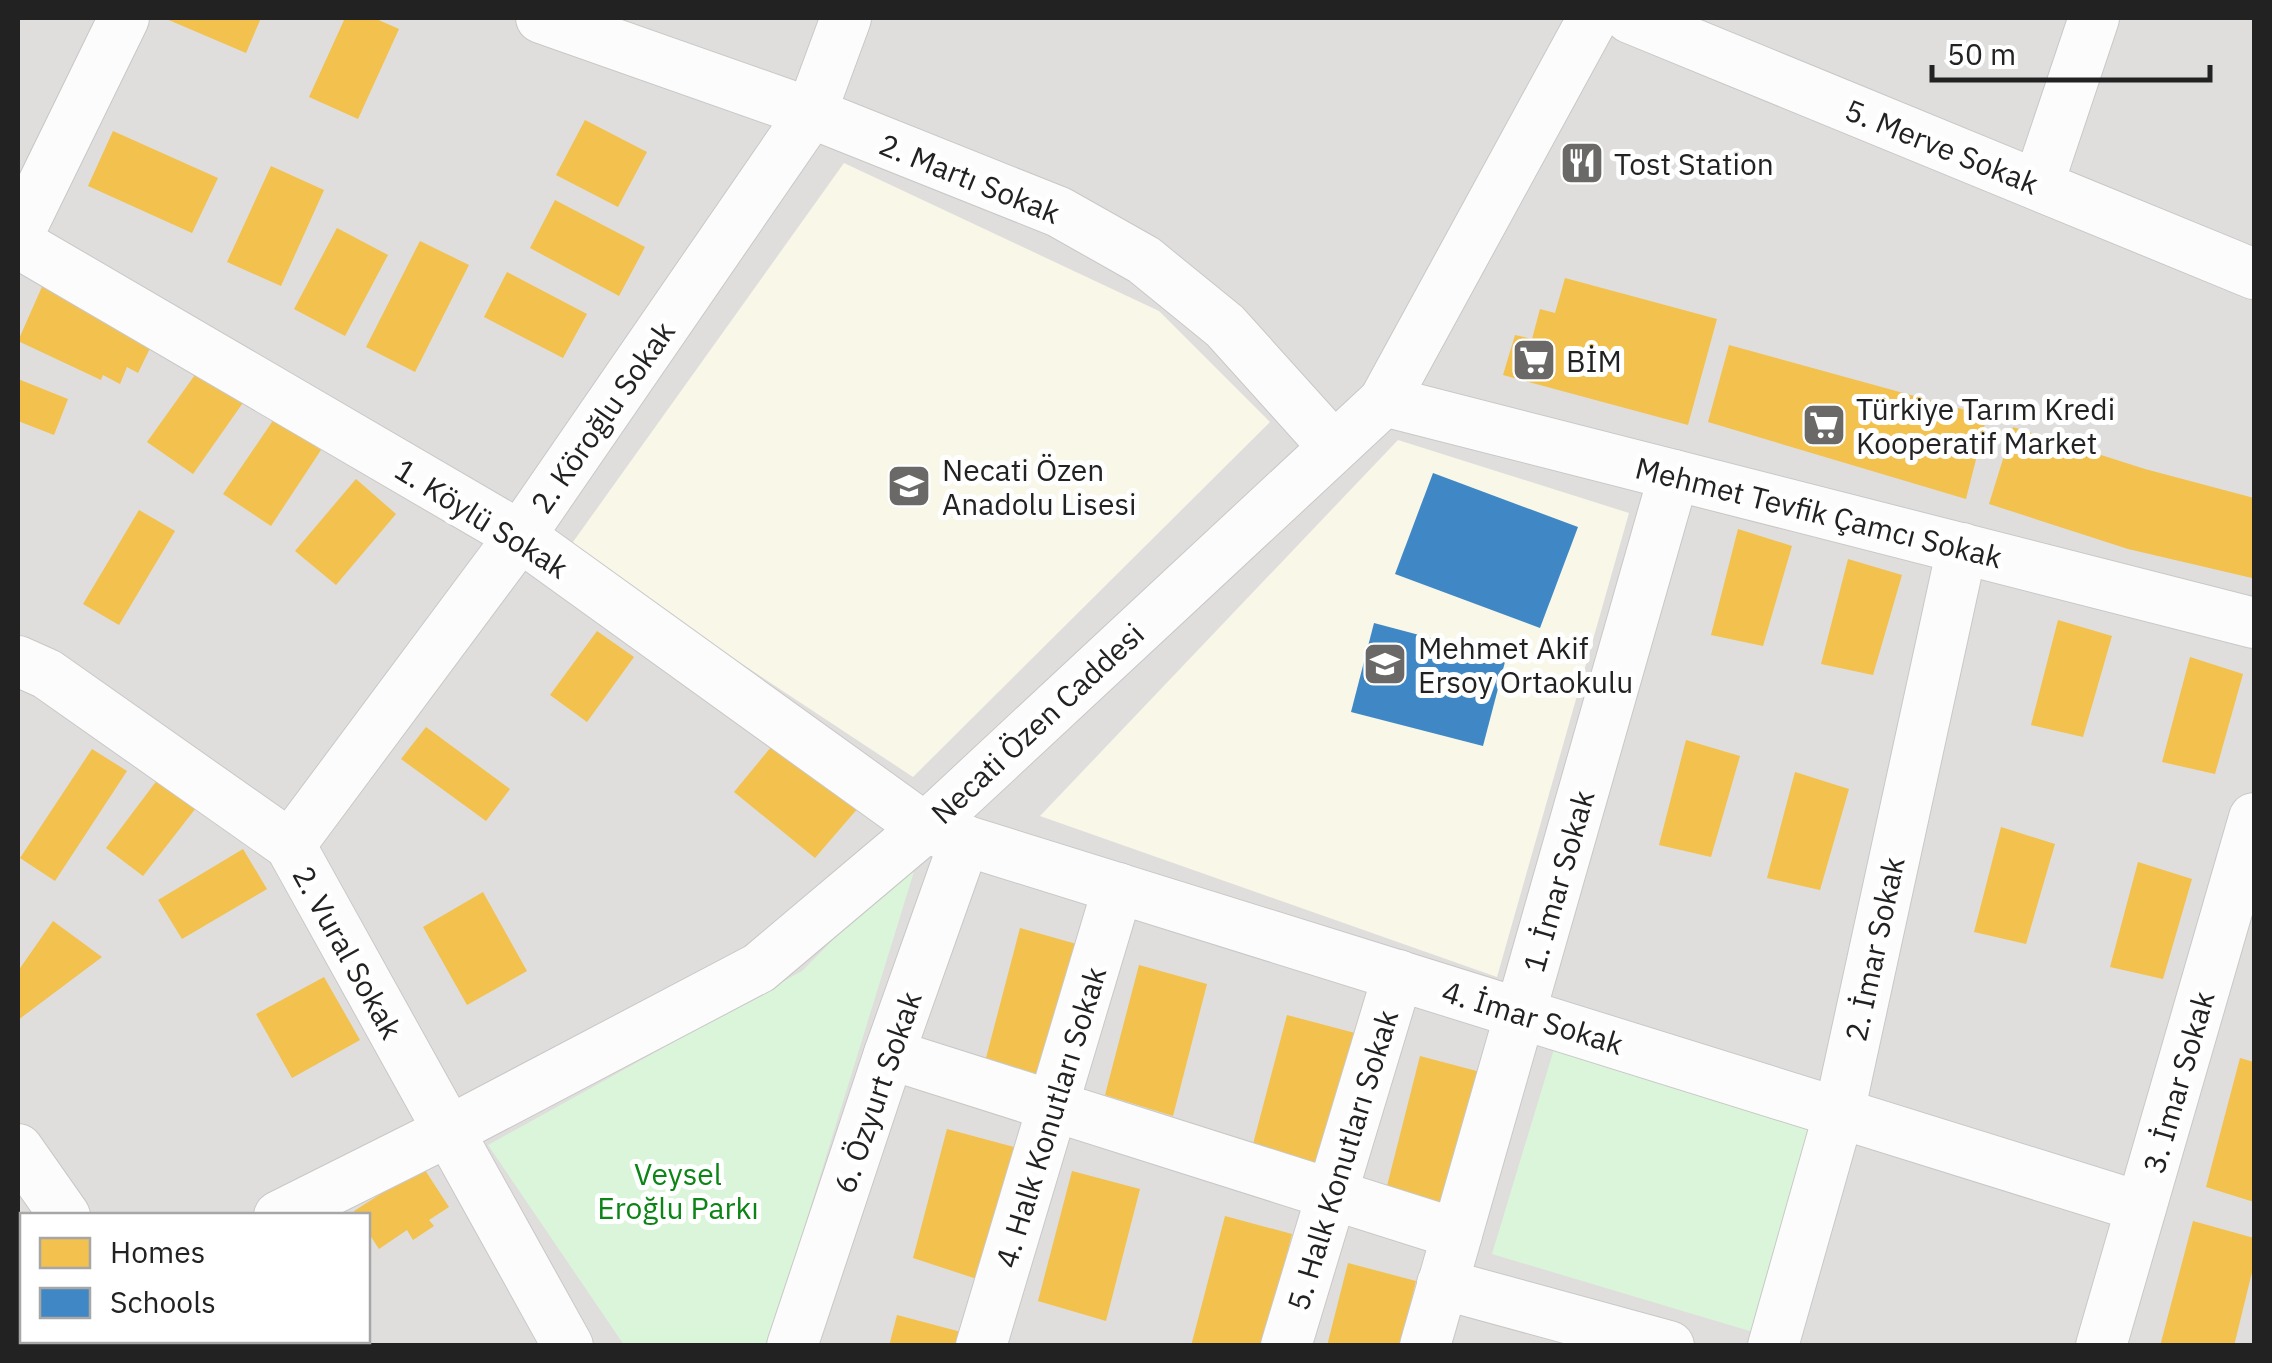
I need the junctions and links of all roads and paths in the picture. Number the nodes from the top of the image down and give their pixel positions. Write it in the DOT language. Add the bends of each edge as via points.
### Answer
graph roads {
  1 [pos="124,18"];
  2 [pos="541,18"];
  3 [pos="846,18"];
  4 [pos="1593,18"];
  5 [pos="1630,18"];
  6 [pos="2094,18"];
  7 [pos="810,113"];
  8 [pos="2038,185"];
  9 [pos="18,235"];
  10 [pos="18,243"];
  11 [pos="2254,274"];
  12 [pos="1384,401"];
  13 [pos="1333,446"];
  14 [pos="1674,475"];
  15 [pos="520,536"];
  16 [pos="1962,548"];
  17 [pos="2254,623"];
  18 [pos="18,661"];
  19 [pos="2254,818"];
  20 [pos="945,834"];
  21 [pos="290,846"];
  22 [pos="1118,888"];
  23 [pos="1398,975"];
  24 [pos="1520,1014"];
  25 [pos="888,1054"];
  26 [pos="1053,1106"];
  27 [pos="1838,1112"];
  28 [pos="447,1132"];
  29 [pos="18,1150"];
  30 [pos="1332,1194"];
  31 [pos="2141,1207"];
  32 [pos="63,1213"];
  33 [pos="284,1213"];
  34 [pos="1457,1234"];
  35 [pos="1442,1284"];
  36 [pos="1644,1342"];
  37 [pos="568,1346"];
  38 [pos="792,1346"];
  39 [pos="981,1346"];
  40 [pos="1286,1346"];
  41 [pos="1425,1346"];
  42 [pos="1773,1346"];
  43 [pos="2100,1346"];
  1 -- 9 [label="street"];
  2 -- 7 [label="street, 2. Martı Sokak"];
  3 -- 7 [label="street, 2. Köroğlu Sokak"];
  4 -- 12 [label="street, Necati Özen Caddesi"];
  5 -- 8 [label="street, 5. Merve Sokak"];
  6 -- 8 [label="street"];
  7 -- 13 [label="street, 2. Martı Sokak" via="1059,212 1144,260 1225,326"];
  7 -- 15 [label="street, 2. Köroğlu Sokak"];
  8 -- 11 [label="street, 5. Merve Sokak"];
  10 -- 15 [label="street, 1. Köylü Sokak"];
  12 -- 13 [label="street, Necati Özen Caddesi"];
  12 -- 14 [label="street, Mehmet Tevfik Çamcı Sokak"];
  13 -- 20 [label="street, Necati Özen Caddesi"];
  14 -- 16 [label="street, Mehmet Tevfik Çamcı Sokak"];
  14 -- 24 [label="street, 1. İmar Sokak"];
  15 -- 20 [label="street, 1. Köylü Sokak"];
  15 -- 21 [label="street, 2. Köroğlu Sokak"];
  16 -- 17 [label="street, Mehmet Tevfik Çamcı Sokak"];
  16 -- 27 [label="street, 2. İmar Sokak"];
  18 -- 21 [label="street, 2. Vural Sokak" via="47,674"];
  19 -- 31 [label="street, 3. İmar Sokak"];
  20 -- 22 [label="street, 4. İmar Sokak"];
  20 -- 25 [label="street, 6. Özyurt Sokak"];
  20 -- 28 [label="street, Necati Özen Caddesi" via="759,968"];
  21 -- 28 [label="street, 2. Vural Sokak"];
  22 -- 23 [label="street, 4. İmar Sokak"];
  22 -- 26 [label="street, 4. Halk Konutları Sokak"];
  23 -- 24 [label="street, 4. İmar Sokak"];
  23 -- 30 [label="street, 5. Halk Konutları Sokak"];
  24 -- 27 [label="street, 4. İmar Sokak"];
  24 -- 34 [label="street, 1. İmar Sokak"];
  25 -- 26 [label="street"];
  25 -- 38 [label="street, 6. Özyurt Sokak"];
  26 -- 30 [label="street"];
  26 -- 39 [label="street, 4. Halk Konutları Sokak"];
  27 -- 31 [label="street, 4. İmar Sokak"];
  27 -- 42 [label="street, 2. İmar Sokak"];
  28 -- 33 [label="street, Necati Özen Caddesi"];
  28 -- 37 [label="street, 2. Vural Sokak"];
  29 -- 32 [label="street"];
  30 -- 34 [label="street"];
  30 -- 40 [label="street, 5. Halk Konutları Sokak"];
  31 -- 43 [label="street, 3. İmar Sokak"];
  34 -- 35 [label="street, 1. İmar Sokak"];
  35 -- 36 [label="street"];
  35 -- 41 [label="street, 1. İmar Sokak"];
}
